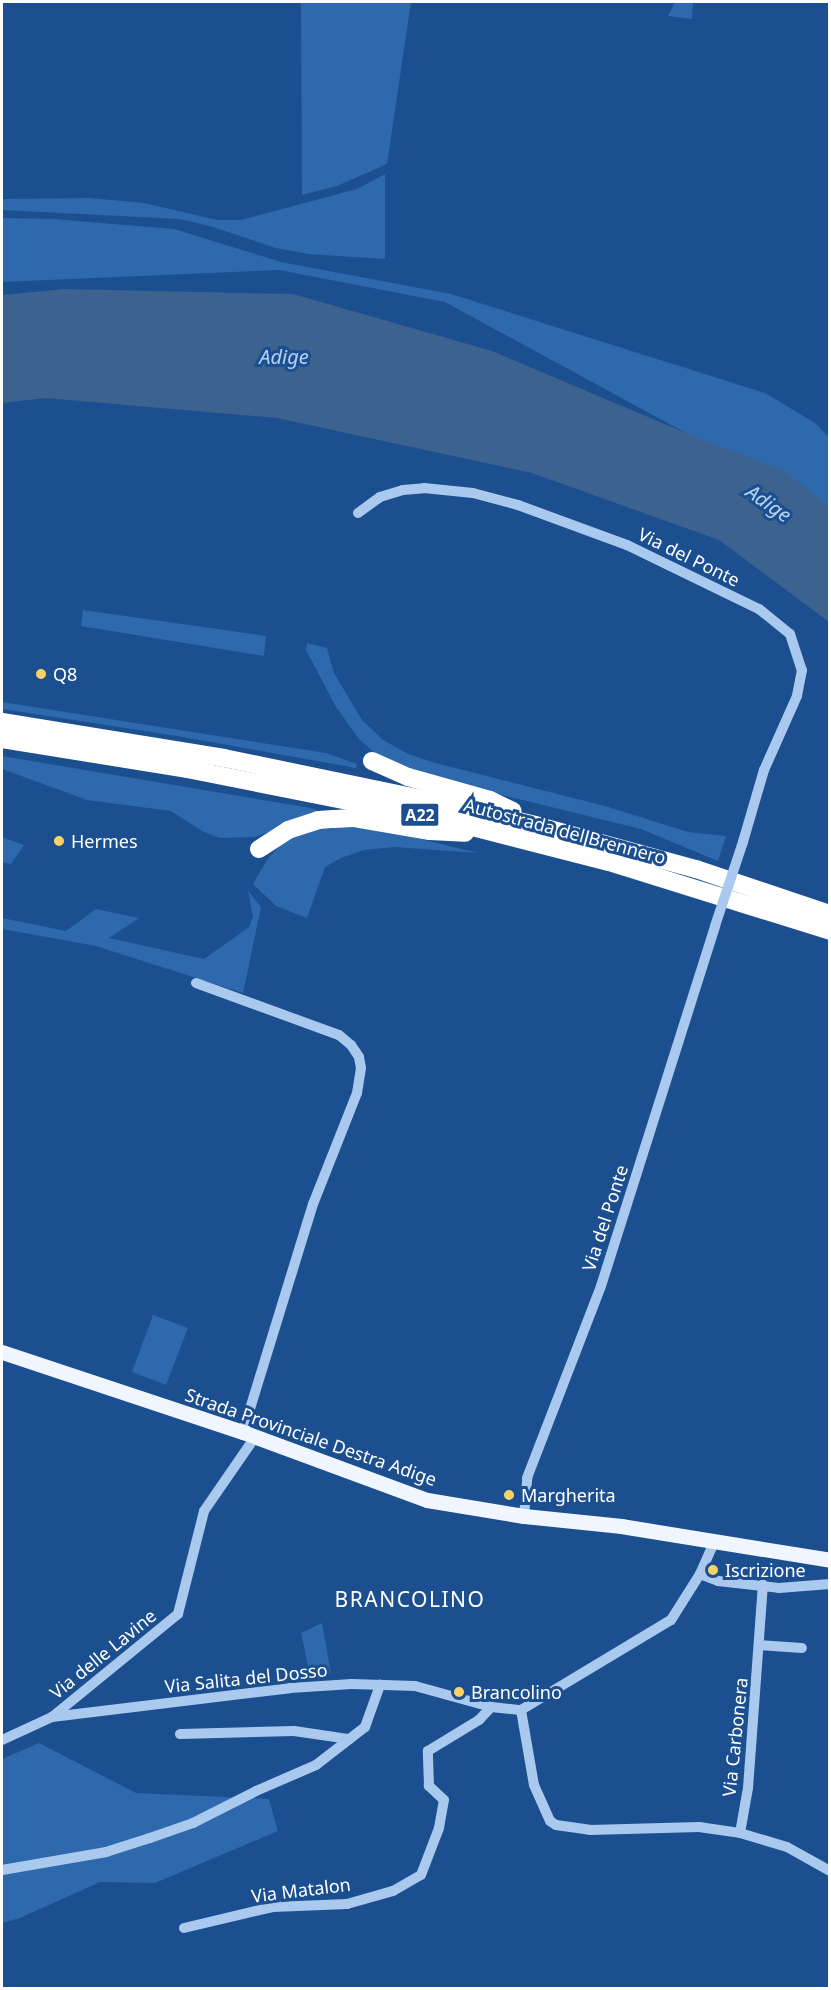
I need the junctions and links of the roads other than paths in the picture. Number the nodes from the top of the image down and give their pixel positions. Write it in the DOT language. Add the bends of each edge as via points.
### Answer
graph roads {
  1 [pos="358,513"];
  2 [pos="2,722"];
  3 [pos="2,739"];
  4 [pos="372,761"];
  5 [pos="535,825"];
  6 [pos="487,831"];
  7 [pos="259,849"];
  8 [pos="830,914"];
  9 [pos="830,931"];
  10 [pos="196,983"];
  11 [pos="2,1352"];
  12 [pos="249,1434"];
  13 [pos="524,1516"];
  14 [pos="715,1541"];
  15 [pos="830,1560"];
  16 [pos="700,1574"];
  17 [pos="830,1584"];
  18 [pos="763,1585"];
  19 [pos="760,1645"];
  20 [pos="802,1648"];
  21 [pos="380,1685"];
  22 [pos="491,1707"];
  23 [pos="520,1710"];
  24 [pos="52,1717"];
  25 [pos="180,1734"];
  26 [pos="349,1739"];
  27 [pos="2,1740"];
  28 [pos="740,1833"];
  29 [pos="2,1870"];
  30 [pos="830,1871"];
  31 [pos="184,1928"];
  1 -- 13 [label="street, Via del Ponte, bridge" via="380,497 403,489 473,494 518,505 627,545 759,609 790,634 802,670 797,696 764,770 601,1286 527,1478"];
  2 -- 5 [label="highway, Autostrada del Brennero / A22" via="224,758"];
  3 -- 6 [label="highway, Autostrada del Brennero / A22" via="303,790"];
  4 -- 5 [label="highway" via="432,786 490,800"];
  5 -- 8 [label="highway, Autostrada del Brennero / A22" via="696,869"];
  6 -- 7 [label="highway" via="453,833 353,818 318,820 288,830"];
  6 -- 9 [label="highway, Autostrada del Brennero / A22" via="609,862"];
  10 -- 12 [label="street, Via delle Lavine" via="339,1035 359,1057 361,1068 357,1093 313,1204"];
  11 -- 12 [label="main road, Strada Provinciale Destra Adige"];
  12 -- 13 [label="main road, Strada Provinciale Destra Adige" via="427,1500"];
  12 -- 24 [label="street, Via delle Lavine" via="204,1511 178,1614"];
  13 -- 14 [label="main road, Strada Provinciale Destra Adige"];
  14 -- 15 [label="main road, Strada Provinciale Destra Adige"];
  14 -- 16 [label="street"];
  16 -- 18 [label="street" via="718,1581"];
  16 -- 23 [label="street" via="671,1620"];
  17 -- 18 [label="street" via="779,1588"];
  18 -- 19 [label="street, Via Carbonera"];
  19 -- 20 [label="street"];
  19 -- 28 [label="street, Via Carbonera" via="748,1788"];
  21 -- 22 [label="street, Via Salita del Dosso" via="415,1686"];
  21 -- 24 [label="street, Via Salita del Dosso" via="290,1689"];
  21 -- 26 [label="street" via="365,1727"];
  22 -- 23 [label="street, Via Salita del Dosso"];
  22 -- 31 [label="street, Via Matalon" via="479,1720 428,1751 429,1786 444,1800 439,1828 421,1875 393,1891 347,1904 273,1907"];
  23 -- 28 [label="street" via="534,1785 550,1821 556,1825 590,1830 699,1827"];
  24 -- 27 [label="street, Via delle Lavine"];
  25 -- 26 [label="street" via="294,1731"];
  26 -- 29 [label="street" via="316,1765 193,1823 106,1852"];
  28 -- 30 [label="street" via="787,1847"];
}
